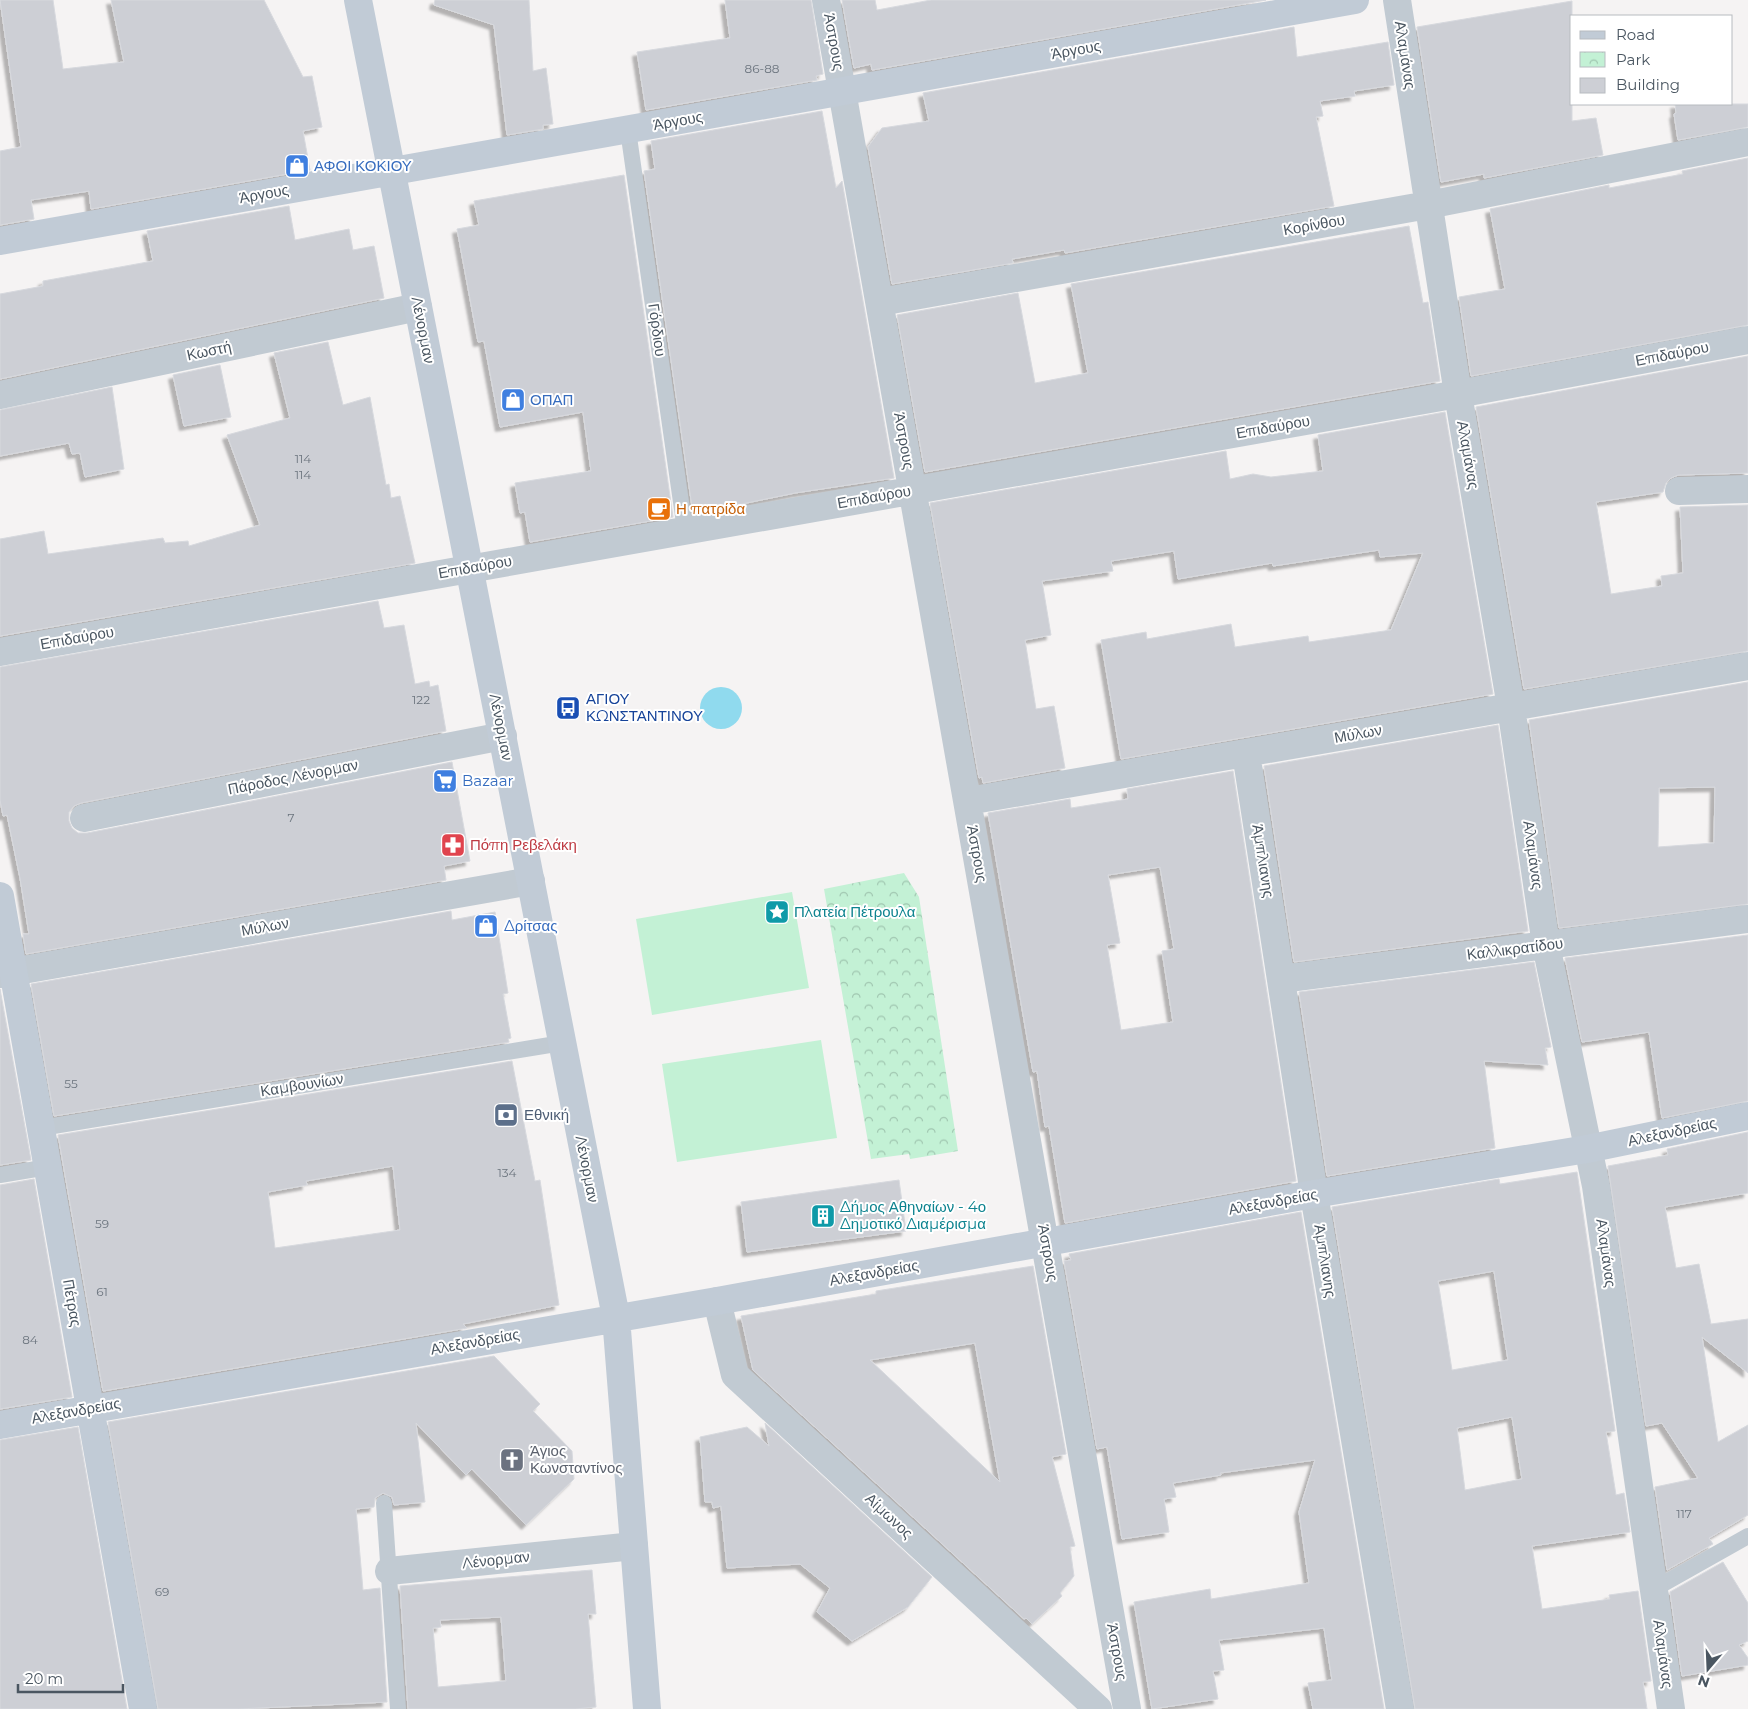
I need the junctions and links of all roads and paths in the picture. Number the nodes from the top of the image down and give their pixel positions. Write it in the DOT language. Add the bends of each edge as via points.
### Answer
graph roads {
  1 [pos="358,0"];
  2 [pos="826,0"];
  3 [pos="1355,0"];
  4 [pos="1397,0"];
  5 [pos="843,91"];
  6 [pos="628,130"];
  7 [pos="1748,142"];
  8 [pos="392,172"];
  9 [pos="1428,205"];
  10 [pos="0,241"];
  11 [pos="880,302"];
  12 [pos="418,307"];
  13 [pos="1748,340"];
  14 [pos="1458,394"];
  15 [pos="0,395"];
  16 [pos="1748,489"];
  17 [pos="913,490"];
  18 [pos="1680,491"];
  19 [pos="685,530"];
  20 [pos="470,568"];
  21 [pos="0,652"];
  22 [pos="1748,666"];
  23 [pos="1511,707"];
  24 [pos="503,736"];
  25 [pos="1246,753"];
  26 [pos="968,801"];
  27 [pos="84,818"];
  28 [pos="530,881"];
  29 [pos="0,896"];
  30 [pos="1748,919"];
  31 [pos="1546,945"];
  32 [pos="7,973"];
  33 [pos="1282,979"];
  34 [pos="562,1043"];
  35 [pos="1748,1116"];
  36 [pos="41,1128"];
  37 [pos="1587,1149"];
  38 [pos="48,1167"];
  39 [pos="0,1175"];
  40 [pos="1314,1194"];
  41 [pos="1046,1242"];
  42 [pos="718,1301"];
  43 [pos="616,1317"];
  44 [pos="90,1409"];
  45 [pos="0,1425"];
  46 [pos="384,1503"];
  47 [pos="1748,1536"];
  48 [pos="634,1546"];
  49 [pos="389,1571"];
  50 [pos="1654,1589"];
  51 [pos="143,1709"];
  52 [pos="398,1709"];
  53 [pos="647,1709"];
  54 [pos="1098,1709"];
  55 [pos="1127,1709"];
  56 [pos="1400,1709"];
  57 [pos="1671,1709"];
  1 -- 8 [label="street, Λένορμαν"];
  2 -- 5 [label="street, Άστρους"];
  3 -- 5 [label="street, Άργους"];
  4 -- 9 [label="street, Αλαμάνας"];
  5 -- 6 [label="street, Άργους"];
  5 -- 11 [label="street, Άστρους"];
  6 -- 8 [label="street, Άργους"];
  6 -- 19 [label="lane, Γόρδιου"];
  7 -- 9 [label="street, Κορίνθου"];
  8 -- 10 [label="street, Άργους"];
  8 -- 12 [label="street, Λένορμαν"];
  9 -- 11 [label="street, Κορίνθου"];
  9 -- 14 [label="street, Αλαμάνας"];
  11 -- 17 [label="street, Άστρους"];
  12 -- 15 [label="street, Κωστή"];
  12 -- 20 [label="street, Λένορμαν"];
  13 -- 14 [label="street, Επιδαύρου"];
  14 -- 17 [label="street, Επιδαύρου"];
  14 -- 23 [label="street, Αλαμάνας"];
  16 -- 18 [label="street"];
  17 -- 19 [label="street, Επιδαύρου"];
  17 -- 26 [label="street, Άστρους"];
  19 -- 20 [label="street, Επιδαύρου"];
  20 -- 21 [label="street, Επιδαύρου"];
  20 -- 24 [label="street, Λένορμαν"];
  22 -- 23 [label="street, Μύλων"];
  23 -- 25 [label="street, Μύλων"];
  23 -- 31 [label="street, Αλαμάνας"];
  24 -- 27 [label="street, Πάροδος Λένορμαν"];
  24 -- 28 [label="street, Λένορμαν"];
  25 -- 26 [label="street, Μύλων"];
  25 -- 33 [label="street, Άμπλιανης"];
  26 -- 41 [label="street, Άστρους"];
  28 -- 32 [label="street, Μύλων"];
  28 -- 34 [label="street, Λένορμαν"];
  29 -- 32 [label="street, Πέτρας"];
  30 -- 31 [label="street, Καλλικρατίδου"];
  31 -- 33 [label="street, Καλλικρατίδου"];
  31 -- 37 [label="street, Αλαμάνας"];
  32 -- 36 [label="street, Πέτρας"];
  33 -- 40 [label="street, Άμπλιανης"];
  34 -- 36 [label="lane, Καμβουνίων"];
  34 -- 43 [label="street, Λένορμαν"];
  35 -- 37 [label="street, Αλεξανδρείας"];
  36 -- 38 [label="street, Πέτρας"];
  37 -- 40 [label="street, Αλεξανδρείας"];
  37 -- 50 [label="street, Αλαμάνας" via="1596,1186"];
  38 -- 39 [label="lane"];
  38 -- 44 [label="street, Πέτρας"];
  40 -- 41 [label="street, Αλεξανδρείας"];
  40 -- 56 [label="street, Άμπλιανης"];
  41 -- 42 [label="street, Αλεξανδρείας"];
  41 -- 55 [label="street, Άστρους"];
  42 -- 43 [label="street, Αλεξανδρείας"];
  42 -- 54 [label="street, Αίμωνος" via="735,1375"];
  43 -- 44 [label="street, Αλεξανδρείας"];
  43 -- 48 [label="street, Λένορμαν"];
  44 -- 45 [label="street, Αλεξανδρείας"];
  44 -- 51 [label="street, Πέτρας"];
  46 -- 49 [label="lane"];
  47 -- 50 [label="lane"];
  48 -- 49 [label="street, Λένορμαν"];
  48 -- 53 [label="street, Λένορμαν"];
  49 -- 52 [label="lane"];
  50 -- 57 [label="street, Αλαμάνας"];
}
